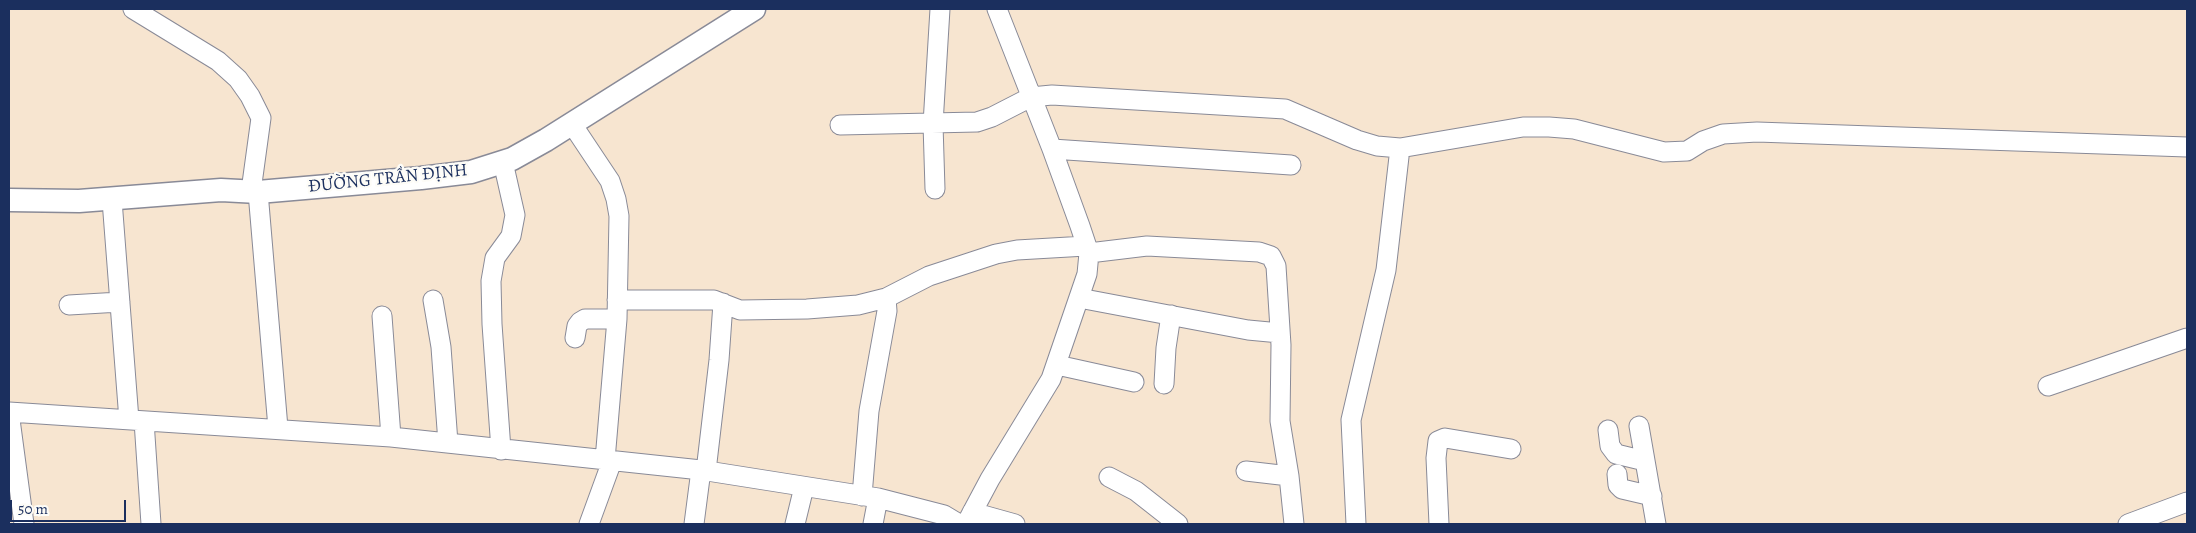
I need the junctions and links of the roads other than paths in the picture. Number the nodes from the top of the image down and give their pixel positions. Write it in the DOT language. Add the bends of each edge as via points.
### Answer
graph roads {
  1 [pos="133,9"];
  2 [pos="754,9"];
  3 [pos="940,9"];
  4 [pos="997,9"];
  5 [pos="1031,98"];
  6 [pos="572,124"];
  7 [pos="933,124"];
  8 [pos="840,125"];
  9 [pos="2187,147"];
  10 [pos="1400,148"];
  11 [pos="1052,149"];
  12 [pos="503,162"];
  13 [pos="1291,165"];
  14 [pos="935,189"];
  15 [pos="255,191"];
  16 [pos="9,200"];
  17 [pos="112,200"];
  18 [pos="1088,250"];
  19 [pos="886,298"];
  20 [pos="1079,298"];
  21 [pos="433,300"];
  22 [pos="617,300"];
  23 [pos="120,302"];
  24 [pos="723,303"];
  25 [pos="68,305"];
  26 [pos="1171,315"];
  27 [pos="382,316"];
  28 [pos="617,319"];
  29 [pos="1280,333"];
  30 [pos="575,338"];
  31 [pos="2187,338"];
  32 [pos="1057,365"];
  33 [pos="1134,382"];
  34 [pos="1164,384"];
  35 [pos="2048,386"];
  36 [pos="9,412"];
  37 [pos="136,420"];
  38 [pos="1639,426"];
  39 [pos="278,428"];
  40 [pos="1608,430"];
  41 [pos="392,437"];
  42 [pos="448,443"];
  43 [pos="1511,449"];
  44 [pos="501,450"];
  45 [pos="609,461"];
  46 [pos="1646,461"];
  47 [pos="703,471"];
  48 [pos="1246,471"];
  49 [pos="1617,474"];
  50 [pos="1108,476"];
  51 [pos="1289,476"];
  52 [pos="804,487"];
  53 [pos="1652,496"];
  54 [pos="870,497"];
  55 [pos="2187,502"];
  56 [pos="966,520"];
  57 [pos="24,524"];
  58 [pos="151,524"];
  59 [pos="589,524"];
  60 [pos="694,524"];
  61 [pos="795,524"];
  62 [pos="873,524"];
  63 [pos="1015,524"];
  64 [pos="1178,524"];
  65 [pos="1294,524"];
  66 [pos="1356,524"];
  67 [pos="1439,524"];
  68 [pos="1656,524"];
  69 [pos="2128,524"];
  1 -- 15 [label="street" via="218,60 250,96 261,118"];
  2 -- 6 [label="main road, ĐƯỜNG TRẦN ĐỊNH"];
  3 -- 7 [label="street"];
  4 -- 5 [label="street"];
  5 -- 7 [label="street" via="978,122"];
  5 -- 10 [label="street" via="1052,95 1285,109 1357,140"];
  5 -- 11 [label="street"];
  6 -- 12 [label="main road, ĐƯỜNG TRẦN ĐỊNH"];
  6 -- 22 [label="street" via="610,181 616,199 619,216"];
  7 -- 8 [label="street"];
  7 -- 14 [label="street"];
  9 -- 10 [label="street" via="1757,132 1723,134 1687,151 1664,152 1574,129 1523,127"];
  10 -- 66 [label="street" via="1386,270 1351,420"];
  11 -- 13 [label="street"];
  11 -- 18 [label="street"];
  12 -- 15 [label="main road, ĐƯỜNG TRẦN ĐỊNH" via="450,175"];
  12 -- 44 [label="street" via="515,215 511,236 495,258 491,281"];
  15 -- 17 [label="main road, ĐƯỜNG TRẦN ĐỊNH" via="221,190"];
  15 -- 39 [label="street"];
  16 -- 17 [label="main road, ĐƯỜNG TRẦN ĐỊNH"];
  17 -- 23 [label="street"];
  18 -- 19 [label="street" via="1017,250 996,254 928,276"];
  18 -- 20 [label="street" via="1087,274"];
  18 -- 29 [label="street" via="1147,246 1272,256 1276,266"];
  19 -- 24 [label="street" via="868,304 807,309 740,310"];
  19 -- 54 [label="street" via="887,311 869,411"];
  20 -- 26 [label="street"];
  20 -- 32 [label="street"];
  21 -- 42 [label="street" via="441,347"];
  22 -- 24 [label="street" via="714,300"];
  22 -- 28 [label="street"];
  23 -- 25 [label="street"];
  23 -- 37 [label="street"];
  24 -- 47 [label="street" via="719,360"];
  26 -- 29 [label="street"];
  26 -- 34 [label="street"];
  27 -- 41 [label="street"];
  28 -- 30 [label="street" via="585,319 580,322"];
  28 -- 45 [label="street"];
  29 -- 51 [label="street" via="1280,421"];
  31 -- 35 [label="street"];
  32 -- 33 [label="street"];
  32 -- 56 [label="street"];
  36 -- 37 [label="street"];
  36 -- 57 [label="street"];
  37 -- 39 [label="street"];
  37 -- 58 [label="street"];
  38 -- 46 [label="street"];
  39 -- 41 [label="street"];
  40 -- 46 [label="street" via="1610,446 1616,454"];
  41 -- 42 [label="street"];
  42 -- 44 [label="street"];
  43 -- 67 [label="street" via="1445,438 1438,441"];
  44 -- 45 [label="street"];
  45 -- 47 [label="street"];
  45 -- 59 [label="street"];
  46 -- 53 [label="street"];
  47 -- 52 [label="street"];
  47 -- 60 [label="street"];
  48 -- 51 [label="street"];
  49 -- 53 [label="street" via="1618,485 1622,489"];
  50 -- 64 [label="street" via="1136,491"];
  51 -- 65 [label="street"];
  52 -- 54 [label="street"];
  52 -- 61 [label="street"];
  53 -- 68 [label="street"];
  54 -- 56 [label="street"];
  54 -- 62 [label="street"];
  55 -- 69 [label="street"];
  56 -- 63 [label="street"];
}
